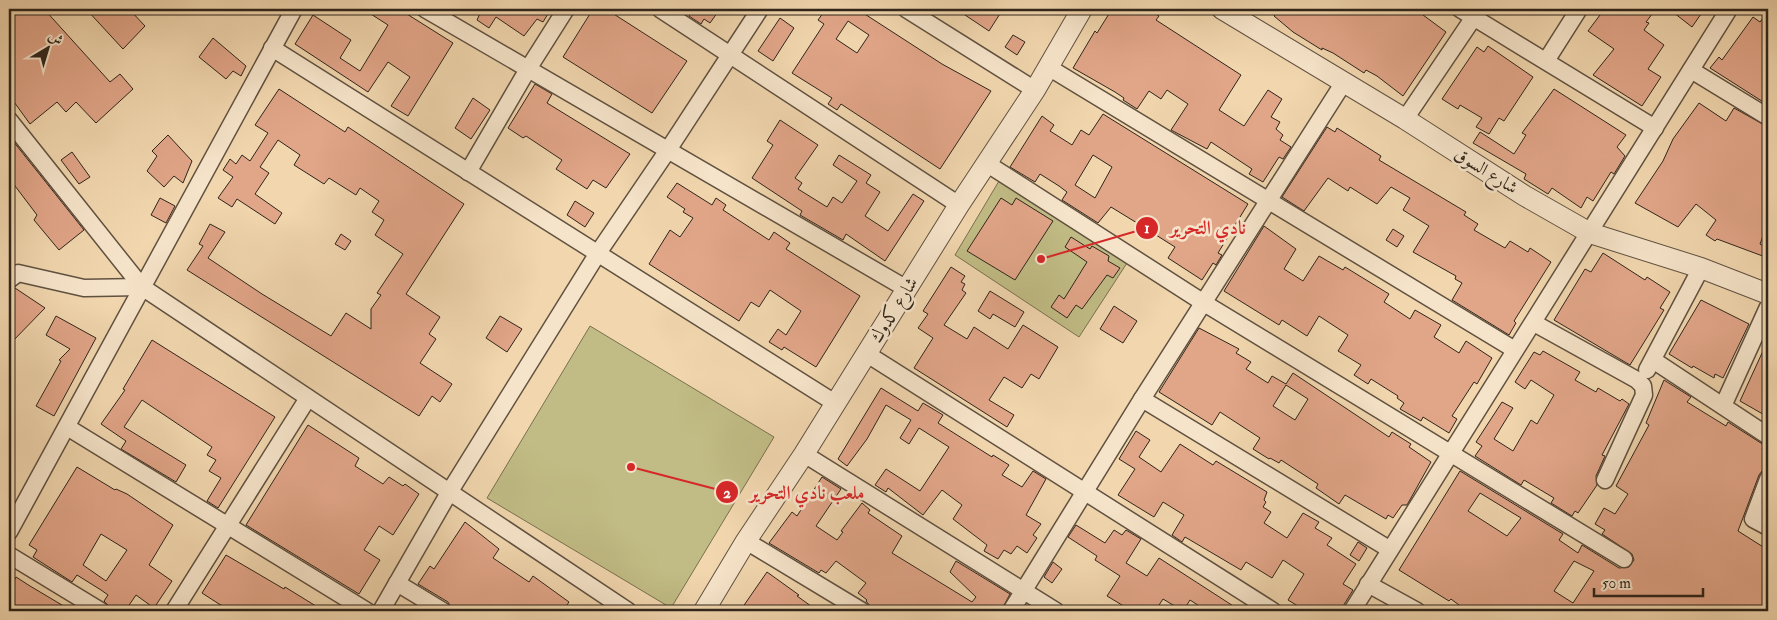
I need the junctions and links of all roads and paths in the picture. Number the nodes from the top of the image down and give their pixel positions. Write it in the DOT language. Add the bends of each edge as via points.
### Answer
graph roads {
  1 [pos="294,9"];
  2 [pos="425,9"];
  3 [pos="566,9"];
  4 [pos="660,9"];
  5 [pos="760,9"];
  6 [pos="906,9"];
  7 [pos="1082,9"];
  8 [pos="1222,9"];
  9 [pos="1579,9"];
  10 [pos="1729,9"];
  11 [pos="1467,13"];
  12 [pos="272,48"];
  13 [pos="730,55"];
  14 [pos="1546,61"];
  15 [pos="1048,67"];
  16 [pos="528,69"];
  17 [pos="1691,70"];
  18 [pos="1344,82"];
  19 [pos="1034,90"];
  20 [pos="1768,117"];
  21 [pos="1405,119"];
  22 [pos="9,120"];
  23 [pos="1655,128"];
  24 [pos="668,150"];
  25 [pos="986,163"];
  26 [pos="468,172"];
  27 [pos="1270,200"];
  28 [pos="959,205"];
  29 [pos="1590,233"];
  30 [pos="598,253"];
  31 [pos="1701,268"];
  32 [pos="9,280"];
  33 [pos="142,287"];
  34 [pos="907,289"];
  35 [pos="1768,294"];
  36 [pos="1204,303"];
  37 [pos="1768,307"];
  38 [pos="1534,323"];
  39 [pos="1515,350"];
  40 [pos="867,354"];
  41 [pos="1653,360"];
  42 [pos="1641,382"];
  43 [pos="308,398"];
  44 [pos="1142,399"];
  45 [pos="836,403"];
  46 [pos="1723,406"];
  47 [pos="66,426"];
  48 [pos="1768,436"];
  49 [pos="1451,452"];
  50 [pos="804,454"];
  51 [pos="1768,478"];
  52 [pos="1604,480"];
  53 [pos="450,491"];
  54 [pos="1086,492"];
  55 [pos="11,525"];
  56 [pos="228,526"];
  57 [pos="1768,527"];
  58 [pos="746,541"];
  59 [pos="1389,549"];
  60 [pos="9,555"];
  61 [pos="1624,559"];
  62 [pos="397,583"];
  63 [pos="1368,584"];
  64 [pos="1024,592"];
  65 [pos="101,611"];
  66 [pos="174,611"];
  67 [pos="366,611"];
  68 [pos="381,611"];
  69 [pos="443,611"];
  70 [pos="628,611"];
  71 [pos="704,611"];
  72 [pos="862,611"];
  73 [pos="1011,611"];
  74 [pos="1056,611"];
  75 [pos="1273,611"];
  76 [pos="1352,611"];
  77 [pos="1417,611"];
  1 -- 12 [label="street"];
  2 -- 16 [label="street"];
  3 -- 16 [label="street"];
  4 -- 13 [label="street"];
  5 -- 13 [label="street"];
  6 -- 19 [label="street"];
  7 -- 15 [label="street, شارع كدوك"];
  8 -- 18 [label="street, شارع السوق"];
  9 -- 14 [label="street"];
  10 -- 17 [label="street"];
  11 -- 14 [label="street"];
  11 -- 21 [label="street"];
  12 -- 26 [label="street"];
  12 -- 33 [label="street"];
  13 -- 24 [label="street"];
  13 -- 28 [label="street"];
  14 -- 23 [label="street"];
  15 -- 19 [label="street, شارع كدوك"];
  15 -- 27 [label="street"];
  16 -- 24 [label="street"];
  16 -- 26 [label="street"];
  17 -- 20 [label="street"];
  17 -- 23 [label="street"];
  18 -- 21 [label="street, شارع السوق"];
  18 -- 27 [label="street"];
  19 -- 25 [label="street, شارع كدوك"];
  21 -- 29 [label="street, شارع السوق" via="1525,196"];
  22 -- 33 [label="street"];
  23 -- 29 [label="street"];
  24 -- 30 [label="street"];
  24 -- 34 [label="street"];
  25 -- 28 [label="street, شارع كدوك"];
  25 -- 36 [label="street"];
  26 -- 30 [label="street"];
  27 -- 36 [label="street"];
  27 -- 39 [label="street"];
  28 -- 34 [label="street, شارع كدوك"];
  29 -- 31 [label="street, شارع السوق"];
  29 -- 38 [label="street"];
  30 -- 45 [label="street"];
  30 -- 53 [label="street"];
  31 -- 35 [label="street, شارع السوق"];
  31 -- 41 [label="street"];
  32 -- 33 [label="street" via="18,273 84,288"];
  33 -- 43 [label="street"];
  33 -- 47 [label="street"];
  34 -- 40 [label="street, شارع كدوك"];
  36 -- 44 [label="street"];
  36 -- 49 [label="street"];
  37 -- 46 [label="street"];
  38 -- 39 [label="street"];
  38 -- 42 [label="street"];
  39 -- 49 [label="street"];
  40 -- 45 [label="street, شارع كدوك"];
  40 -- 54 [label="street"];
  41 -- 42 [label="street"];
  41 -- 46 [label="street"];
  42 -- 52 [label="street" via="1644,395"];
  43 -- 53 [label="street"];
  43 -- 56 [label="street"];
  44 -- 54 [label="street"];
  44 -- 59 [label="street"];
  45 -- 50 [label="street, شارع كدوك"];
  46 -- 48 [label="street"];
  47 -- 55 [label="street"];
  47 -- 56 [label="street"];
  49 -- 59 [label="street"];
  49 -- 61 [label="street"];
  50 -- 58 [label="street, شارع كدوك"];
  50 -- 64 [label="street"];
  51 -- 57 [label="street" via="1753,519"];
  53 -- 62 [label="street"];
  53 -- 70 [label="street"];
  54 -- 64 [label="street"];
  54 -- 75 [label="street"];
  56 -- 66 [label="street"];
  56 -- 67 [label="street"];
  58 -- 71 [label="street, شارع كدوك"];
  58 -- 72 [label="street"];
  59 -- 63 [label="street"];
  60 -- 65 [label="street"];
  62 -- 68 [label="street"];
  62 -- 69 [label="street"];
  63 -- 76 [label="street"];
  63 -- 77 [label="street"];
  64 -- 73 [label="street"];
  64 -- 74 [label="street"];
}
